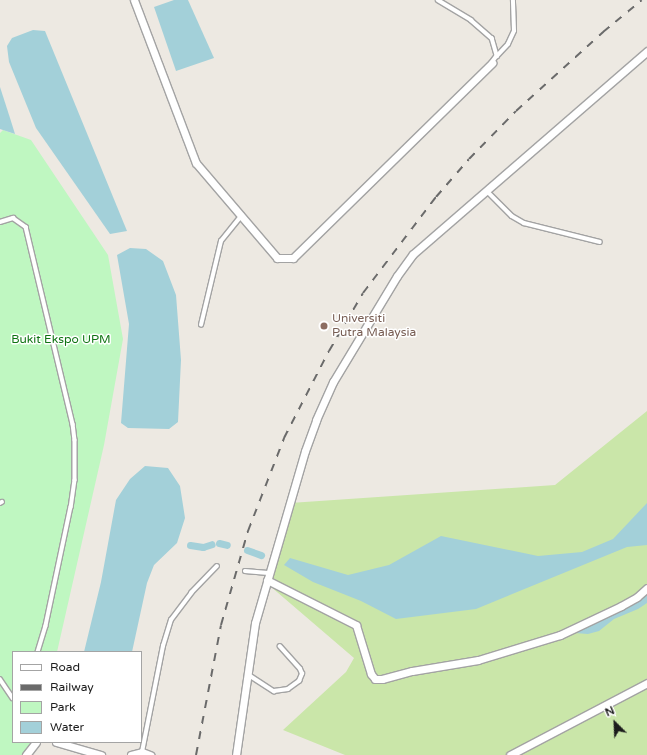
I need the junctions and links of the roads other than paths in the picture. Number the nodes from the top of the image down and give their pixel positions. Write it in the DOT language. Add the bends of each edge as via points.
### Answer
graph roads {
  1 [pos="134,0"];
  2 [pos="438,0"];
  3 [pos="513,0"];
  4 [pos="647,51"];
  5 [pos="497,56"];
  6 [pos="492,62"];
  7 [pos="487,192"];
  8 [pos="242,215"];
  9 [pos="0,222"];
  10 [pos="600,242"];
  11 [pos="201,325"];
  12 [pos="217,566"];
  13 [pos="245,572"];
  14 [pos="268,577"];
  15 [pos="647,588"];
  16 [pos="280,647"];
  17 [pos="38,651"];
  18 [pos="249,675"];
  19 [pos="0,679"];
  20 [pos="647,683"];
  21 [pos="12,697"];
  22 [pos="35,743"];
  23 [pos="59,743"];
  24 [pos="142,752"];
  25 [pos="26,755"];
  26 [pos="101,755"];
  27 [pos="131,755"];
  28 [pos="150,755"];
  29 [pos="236,755"];
  30 [pos="510,755"];
  1 -- 8 [label="street" via="196,163"];
  2 -- 5 [label="lane" via="471,20 492,38"];
  3 -- 5 [label="lane" via="514,31 508,44"];
  4 -- 7 [label="street"];
  5 -- 6 [label="lane"];
  6 -- 8 [label="street" via="293,258 277,258"];
  7 -- 10 [label="lane" via="512,216 524,223"];
  7 -- 14 [label="street" via="413,254 333,382 305,451"];
  8 -- 11 [label="lane" via="221,242"];
  9 -- 17 [label="lane" via="13,218 26,227 74,424 75,480 71,507"];
  12 -- 24 [label="lane" via="191,593 171,620 163,646"];
  13 -- 14 [label="lane"];
  14 -- 15 [label="street" via="356,625 371,674 375,679 412,670 478,660 560,635 621,606"];
  14 -- 18 [label="street" via="255,623"];
  16 -- 18 [label="lane" via="300,669 302,674 299,681 288,690 274,690"];
  18 -- 29 [label="street"];
  19 -- 21 [label="lane"];
  20 -- 30 [label="street"];
  22 -- 25 [label="street"];
  23 -- 26 [label="street"];
  24 -- 27 [label="street"];
  24 -- 28 [label="street"];
}
